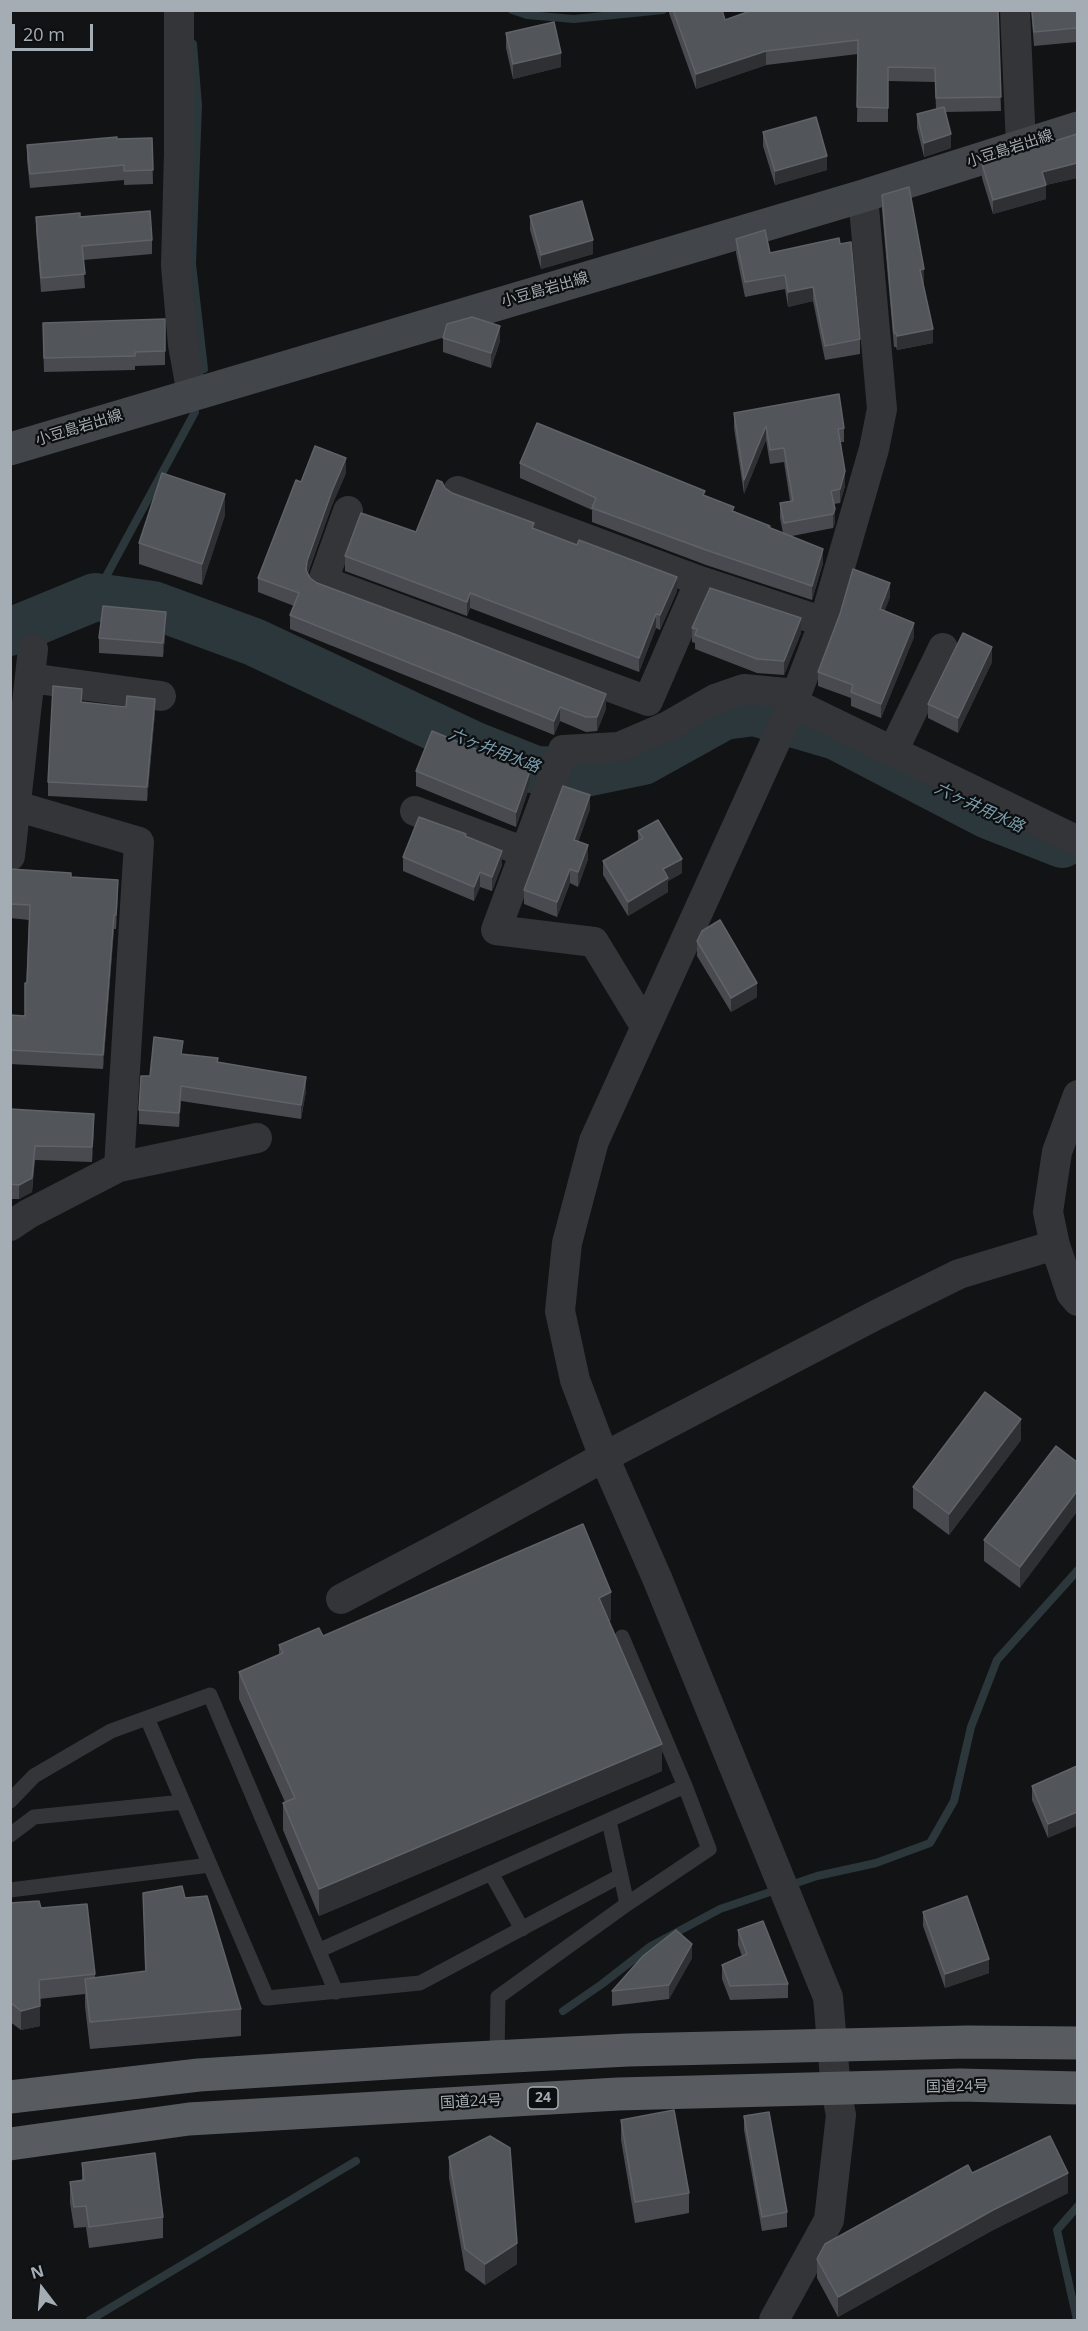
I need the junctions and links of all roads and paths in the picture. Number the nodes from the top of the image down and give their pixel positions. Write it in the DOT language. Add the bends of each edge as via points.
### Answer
graph roads {
  1 [pos="179,10"];
  2 [pos="1015,10"];
  3 [pos="1077,128"];
  4 [pos="1021,145"];
  5 [pos="862,196"];
  6 [pos="192,394"];
  7 [pos="10,449"];
  8 [pos="458,491"];
  9 [pos="348,511"];
  10 [pos="700,581"];
  11 [pos="824,622"];
  12 [pos="943,648"];
  13 [pos="33,649"];
  14 [pos="30,678"];
  15 [pos="161,696"];
  16 [pos="790,709"];
  17 [pos="893,751"];
  18 [pos="16,806"];
  19 [pos="415,811"];
  20 [pos="1077,840"];
  21 [pos="525,852"];
  22 [pos="10,856"];
  23 [pos="645,1026"];
  24 [pos="1077,1095"];
  25 [pos="257,1138"];
  26 [pos="119,1167"];
  27 [pos="10,1226"];
  28 [pos="1055,1245"];
  29 [pos="1077,1301"];
  30 [pos="604,1457"];
  31 [pos="341,1599"];
  32 [pos="622,1637"];
  33 [pos="147,1718"];
  34 [pos="685,1786"];
  35 [pos="10,1801"];
  36 [pos="183,1802"];
  37 [pos="609,1821"];
  38 [pos="10,1835"];
  39 [pos="210,1865"];
  40 [pos="491,1873"];
  41 [pos="621,1876"];
  42 [pos="10,1890"];
  43 [pos="627,1904"];
  44 [pos="522,1929"];
  45 [pos="320,1950"];
  46 [pos="336,1992"];
  47 [pos="1077,2043"];
  48 [pos="831,2045"];
  49 [pos="497,2057"];
  50 [pos="1077,2088"];
  51 [pos="836,2090"];
  52 [pos="10,2097"];
  53 [pos="10,2144"];
  54 [pos="774,2320"];
  1 -- 6 [label="street" via="176,266"];
  2 -- 4 [label="street"];
  3 -- 4 [label="main road, 小豆島岩出線"];
  4 -- 5 [label="main road, 小豆島岩出線"];
  5 -- 6 [label="main road, 小豆島岩出線"];
  5 -- 11 [label="street" via="882,409"];
  6 -- 7 [label="main road, 小豆島岩出線"];
  8 -- 10 [label="street"];
  9 -- 10 [label="street" via="323,581 648,701"];
  10 -- 11 [label="street"];
  11 -- 16 [label="street"];
  12 -- 17 [label="street"];
  13 -- 14 [label="street"];
  14 -- 15 [label="street"];
  14 -- 18 [label="street"];
  16 -- 17 [label="street"];
  16 -- 21 [label="street" via="744,689 715,699 668,726 619,747 563,750"];
  16 -- 23 [label="street"];
  17 -- 20 [label="street"];
  18 -- 22 [label="street"];
  18 -- 26 [label="street" via="138,842"];
  19 -- 21 [label="street"];
  21 -- 23 [label="street" via="496,930 594,942"];
  23 -- 30 [label="street" via="594,1141 567,1243 561,1299 560,1311 575,1380"];
  24 -- 28 [label="street" via="1056,1162 1048,1212"];
  25 -- 26 [label="street"];
  26 -- 27 [label="street"];
  28 -- 29 [label="street"];
  28 -- 30 [label="street" via="959,1274"];
  30 -- 31 [label="street"];
  30 -- 48 [label="street" via="828,1997"];
  32 -- 34 [label="lane"];
  33 -- 35 [label="lane" via="111,1731 34,1776"];
  33 -- 36 [label="lane"];
  33 -- 45 [label="lane" via="210,1695"];
  34 -- 37 [label="lane"];
  34 -- 43 [label="lane" via="709,1849"];
  36 -- 38 [label="lane" via="34,1817"];
  36 -- 39 [label="lane"];
  37 -- 40 [label="lane"];
  37 -- 41 [label="lane"];
  39 -- 42 [label="lane"];
  39 -- 46 [label="lane" via="267,1998"];
  40 -- 44 [label="lane"];
  40 -- 45 [label="lane"];
  41 -- 43 [label="lane"];
  41 -- 44 [label="lane"];
  43 -- 49 [label="lane" via="498,1997"];
  44 -- 46 [label="lane" via="420,1983"];
  45 -- 46 [label="lane"];
  47 -- 48 [label="highway"];
  48 -- 49 [label="highway"];
  48 -- 51 [label="street"];
  49 -- 52 [label="highway" via="199,2075"];
  50 -- 51 [label="highway, 国道24号 / 24" via="960,2085"];
  51 -- 53 [label="highway, 国道24号 / 24" via="618,2094 189,2119"];
  51 -- 54 [label="street" via="841,2115 829,2220"];
}
